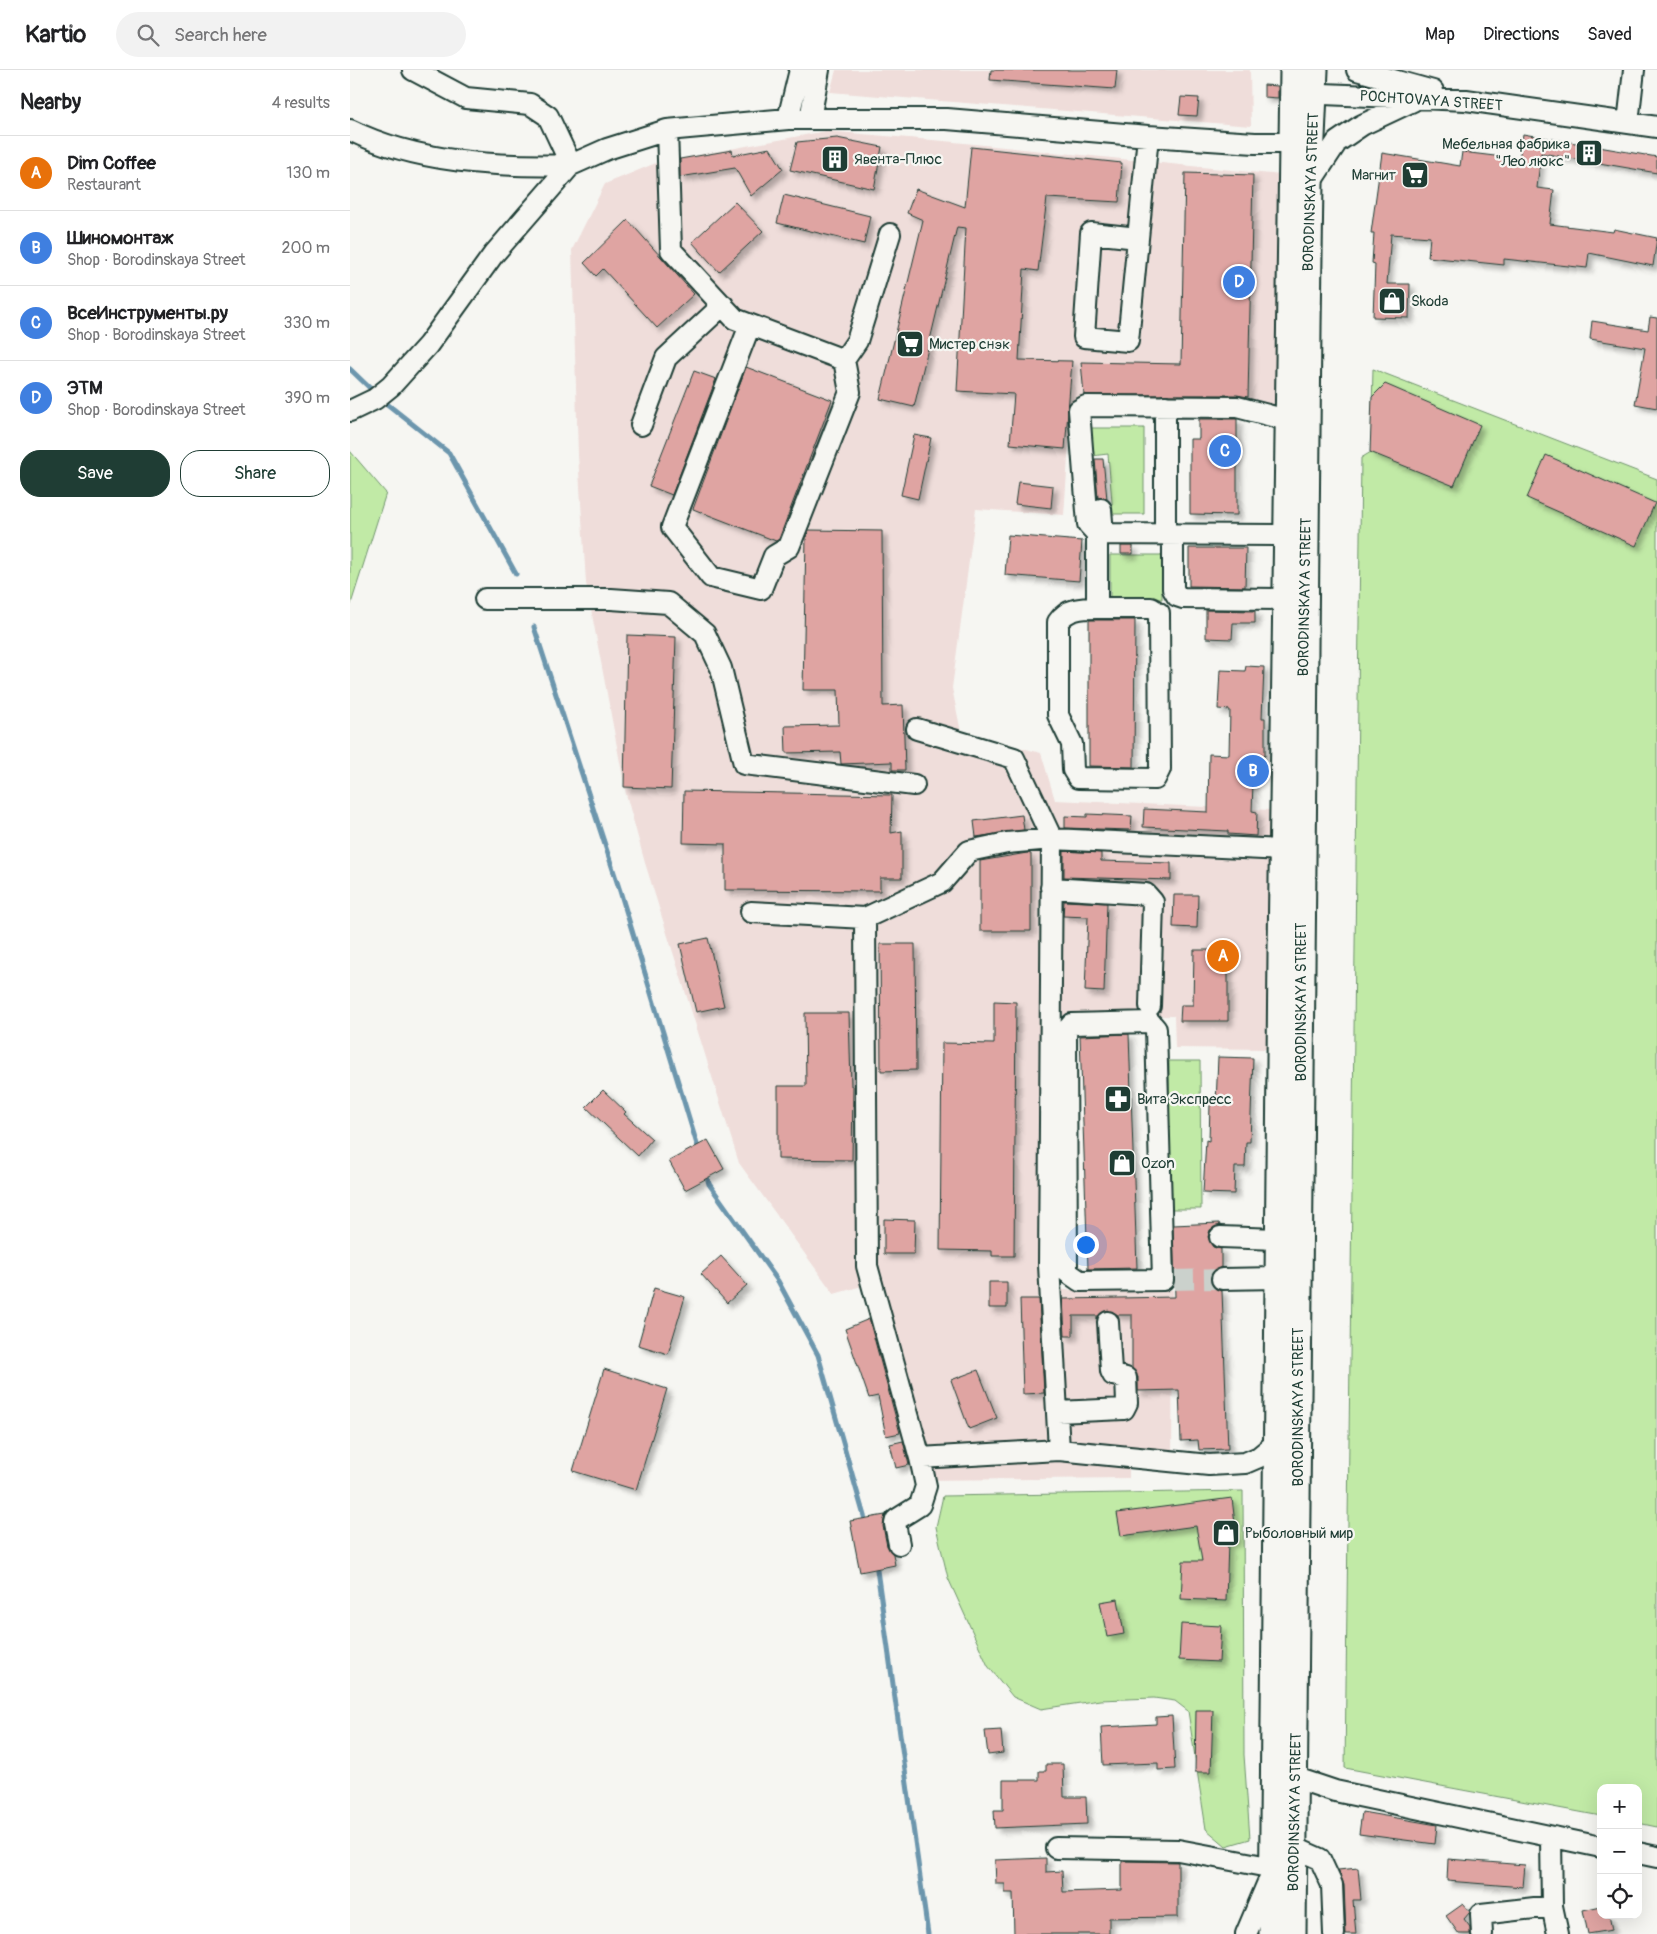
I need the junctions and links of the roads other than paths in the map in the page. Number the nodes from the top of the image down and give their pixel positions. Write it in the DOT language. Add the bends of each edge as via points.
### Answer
graph roads {
  1 [pos="413,70"];
  2 [pos="800,70"];
  3 [pos="819,70"];
  4 [pos="1357,70"];
  5 [pos="1634,70"];
  6 [pos="1304,82"];
  7 [pos="1418,99"];
  8 [pos="1466,100"];
  9 [pos="788,119"];
  10 [pos="810,119"];
  11 [pos="1628,122"];
  12 [pos="1657,127"];
  13 [pos="350,130"];
  14 [pos="667,130"];
  15 [pos="1148,136"];
  16 [pos="1302,143"];
  17 [pos="571,165"];
  18 [pos="1310,183"];
  19 [pos="890,234"];
  20 [pos="1138,238"];
  21 [pos="723,305"];
  22 [pos="750,325"];
  23 [pos="844,360"];
  24 [pos="1165,406"];
  25 [pos="350,411"];
  26 [pos="1287,420"];
  27 [pos="640,425"];
  28 [pos="1101,509"];
  29 [pos="1100,534"];
  30 [pos="1169,534"];
  31 [pos="1286,535"];
  32 [pos="485,599"];
  33 [pos="1285,599"];
  34 [pos="1097,608"];
  35 [pos="917,729"];
  36 [pos="914,785"];
  37 [pos="1052,839"];
  38 [pos="1282,850"];
  39 [pos="1051,888"];
  40 [pos="751,912"];
  41 [pos="865,918"];
  42 [pos="1150,1006"];
  43 [pos="1220,1237"];
  44 [pos="1278,1239"];
  45 [pos="1278,1278"];
  46 [pos="1222,1279"];
  47 [pos="1168,1280"];
  48 [pos="1108,1322"];
  49 [pos="1057,1412"];
  50 [pos="1276,1443"];
  51 [pos="1059,1450"];
  52 [pos="920,1458"];
  53 [pos="899,1544"];
  54 [pos="1296,1778"];
  55 [pos="1551,1838"];
  56 [pos="1597,1845"];
  57 [pos="1293,1847"];
  58 [pos="1056,1848"];
  59 [pos="1642,1854"];
  60 [pos="1657,1857"];
  61 [pos="1274,1868"];
  62 [pos="1552,1906"];
  63 [pos="1246,1934"];
  64 [pos="1272,1934"];
  65 [pos="1293,1934"];
  66 [pos="1334,1934"];
  67 [pos="1482,1934"];
  68 [pos="1558,1934"];
  1 -- 17 [label="street" via="466,98 530,104 548,116"];
  2 -- 9 [label="street"];
  3 -- 10 [label="street"];
  4 -- 8 [label="street"];
  5 -- 11 [label="street"];
  6 -- 7 [label="street, POCHTOVAYA STREET"];
  6 -- 16 [label="main road, BORODINSKAYA STREET"];
  7 -- 8 [label="street, POCHTOVAYA STREET"];
  7 -- 18 [label="street" via="1362,125 1337,142"];
  8 -- 11 [label="street, POCHTOVAYA STREET"];
  9 -- 10 [label="street"];
  9 -- 14 [label="street"];
  10 -- 15 [label="street" via="947,119"];
  11 -- 12 [label="street, POCHTOVAYA STREET"];
  13 -- 17 [label="street" via="365,138 432,156 521,167"];
  14 -- 17 [label="street" via="607,149"];
  14 -- 21 [label="street" via="671,250"];
  15 -- 16 [label="street"];
  15 -- 20 [label="street"];
  16 -- 18 [label="main road, BORODINSKAYA STREET"];
  16 -- 26 [label="main road, BORODINSKAYA STREET"];
  17 -- 25 [label="street" via="493,255 428,345 391,386 375,399"];
  18 -- 54 [label="main road, BORODINSKAYA STREET"];
  19 -- 23 [label="street" via="856,341"];
  20 -- 20 [label="street" via="1128,341 1084,337 1091,234"];
  21 -- 22 [label="street" via="735,319"];
  21 -- 27 [label="street" via="666,358"];
  22 -- 23 [label="street"];
  22 -- 23 [label="street" via="672,527 711,578 761,589 774,556 789,547 850,392"];
  24 -- 26 [label="street" via="1237,407"];
  24 -- 29 [label="street" via="1086,406 1079,410 1088,524"];
  24 -- 30 [label="street"];
  26 -- 31 [label="main road, BORODINSKAYA STREET"];
  28 -- 29 [label="street"];
  29 -- 30 [label="street"];
  29 -- 34 [label="street"];
  30 -- 31 [label="street"];
  30 -- 33 [label="street" via="1173,589 1177,596"];
  31 -- 33 [label="main road, BORODINSKAYA STREET"];
  32 -- 36 [label="street" via="611,598 668,603 706,634 721,668 744,764"];
  33 -- 38 [label="main road, BORODINSKAYA STREET"];
  34 -- 34 [label="street" via="1077,608 1058,622 1058,715 1072,744 1072,770 1084,780 1155,779 1160,769 1159,613 1151,608"];
  35 -- 37 [label="street" via="1014,758"];
  37 -- 38 [label="street"];
  37 -- 39 [label="street"];
  37 -- 41 [label="street" via="969,851 942,882"];
  38 -- 44 [label="main road, BORODINSKAYA STREET"];
  39 -- 42 [label="street" via="1146,894 1153,902"];
  39 -- 49 [label="street" via="1048,1264"];
  40 -- 41 [label="street"];
  41 -- 52 [label="street" via="867,1266"];
  43 -- 44 [label="street"];
  44 -- 45 [label="main road, BORODINSKAYA STREET"];
  45 -- 46 [label="street"];
  45 -- 50 [label="main road, BORODINSKAYA STREET"];
  47 -- 47 [label="street" via="1080,1281 1067,1272 1066,1031 1072,1024 1150,1022 1156,1029"];
  48 -- 49 [label="street" via="1110,1372 1126,1378 1127,1403 1124,1409"];
  49 -- 51 [label="street"];
  50 -- 51 [label="street" via="1259,1457 1245,1463 1209,1465"];
  50 -- 61 [label="main road, BORODINSKAYA STREET"];
  51 -- 52 [label="street"];
  52 -- 53 [label="street" via="926,1486 920,1505 896,1520"];
  54 -- 55 [label="street" via="1335,1791"];
  54 -- 57 [label="main road, BORODINSKAYA STREET"];
  55 -- 56 [label="street"];
  55 -- 62 [label="street"];
  57 -- 65 [label="main road, BORODINSKAYA STREET"];
  57 -- 66 [label="street" via="1320,1859 1332,1885"];
  58 -- 61 [label="street" via="1178,1850"];
  59 -- 60 [label="street"];
  61 -- 63 [label="street"];
  61 -- 64 [label="main road, BORODINSKAYA STREET"];
  62 -- 67 [label="street" via="1482,1914"];
  62 -- 68 [label="street"];
}
